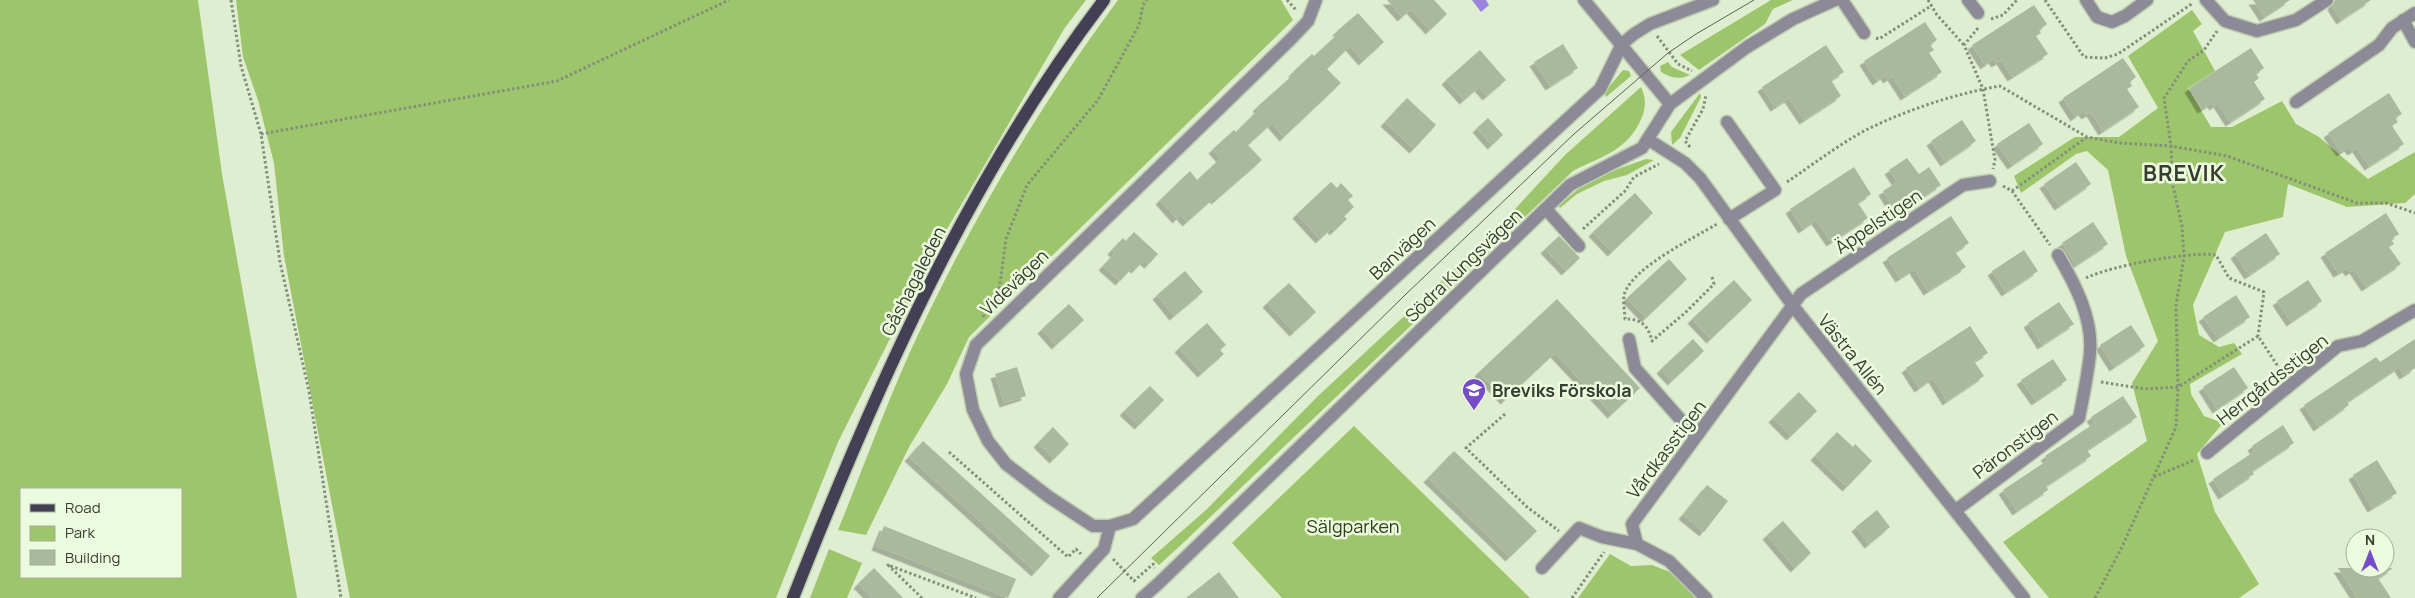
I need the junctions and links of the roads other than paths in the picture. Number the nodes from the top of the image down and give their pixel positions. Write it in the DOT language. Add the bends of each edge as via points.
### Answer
graph roads {
  1 [pos="1104,0"];
  2 [pos="1316,0"];
  3 [pos="1584,0"];
  4 [pos="1713,0"];
  5 [pos="1835,0"];
  6 [pos="1842,0"];
  7 [pos="1968,0"];
  8 [pos="2086,0"];
  9 [pos="2147,0"];
  10 [pos="2206,0"];
  11 [pos="2326,0"];
  12 [pos="1978,13"];
  13 [pos="2415,13"];
  14 [pos="2403,20"];
  15 [pos="1864,33"];
  16 [pos="2415,42"];
  17 [pos="1622,44"];
  18 [pos="2296,102"];
  19 [pos="1670,104"];
  20 [pos="1727,122"];
  21 [pos="1649,140"];
  22 [pos="1990,181"];
  23 [pos="1546,209"];
  24 [pos="1729,218"];
  25 [pos="1576,242"];
  26 [pos="2058,255"];
  27 [pos="1793,306"];
  28 [pos="2415,310"];
  29 [pos="1629,340"];
  30 [pos="1696,437"];
  31 [pos="2207,453"];
  32 [pos="1956,510"];
  33 [pos="1110,526"];
  34 [pos="1637,544"];
  35 [pos="1542,568"];
  36 [pos="792,598"];
  37 [pos="1059,598"];
  38 [pos="1142,598"];
  39 [pos="1706,598"];
  40 [pos="2024,598"];
  1 -- 36 [label="main road, Gåshagaleden" via="1073,40 1035,99 938,267 886,374"];
  2 -- 33 [label="street, Videvägen" via="1308,21 1292,38 976,345 966,374 973,410 988,441 1006,464 1049,497 1093,526"];
  3 -- 17 [label="street"];
  4 -- 17 [label="street, Banvägen" via="1650,24"];
  5 -- 19 [label="street, Södra Kungsvägen" via="1793,19 1747,47"];
  6 -- 15 [label="street"];
  7 -- 12 [label="street"];
  8 -- 9 [label="street" via="2098,17 2112,22"];
  10 -- 11 [label="street" via="2224,21 2257,30 2296,20"];
  13 -- 14 [label="street"];
  14 -- 16 [label="street"];
  14 -- 18 [label="street" via="2378,45"];
  17 -- 19 [label="street"];
  17 -- 33 [label="street, Banvägen" via="1600,89 1133,519"];
  19 -- 21 [label="street, Södra Kungsvägen"];
  20 -- 24 [label="street" via="1775,190"];
  21 -- 23 [label="street, Södra Kungsvägen" via="1634,153 1570,185"];
  21 -- 24 [label="street, Västra Allén" via="1685,163"];
  22 -- 27 [label="street, Äppelstigen" via="1963,185 1801,294"];
  23 -- 25 [label="street"];
  23 -- 38 [label="street, Södra Kungsvägen"];
  24 -- 27 [label="street, Västra Allén"];
  26 -- 32 [label="street, Päronstigen" via="2075,283 2086,314 2090,352 2079,418"];
  27 -- 30 [label="street, Vårdkasstigen"];
  27 -- 32 [label="street, Västra Allén"];
  28 -- 31 [label="street, Herrgårdsstigen" via="2362,341 2338,346"];
  29 -- 30 [label="street" via="1635,368"];
  30 -- 34 [label="street, Vårdkasstigen" via="1632,524"];
  32 -- 40 [label="street, Västra Allén"];
  33 -- 37 [label="street" via="1104,549"];
  34 -- 35 [label="street" via="1602,538 1579,528"];
  34 -- 39 [label="street" via="1668,561"];
}
